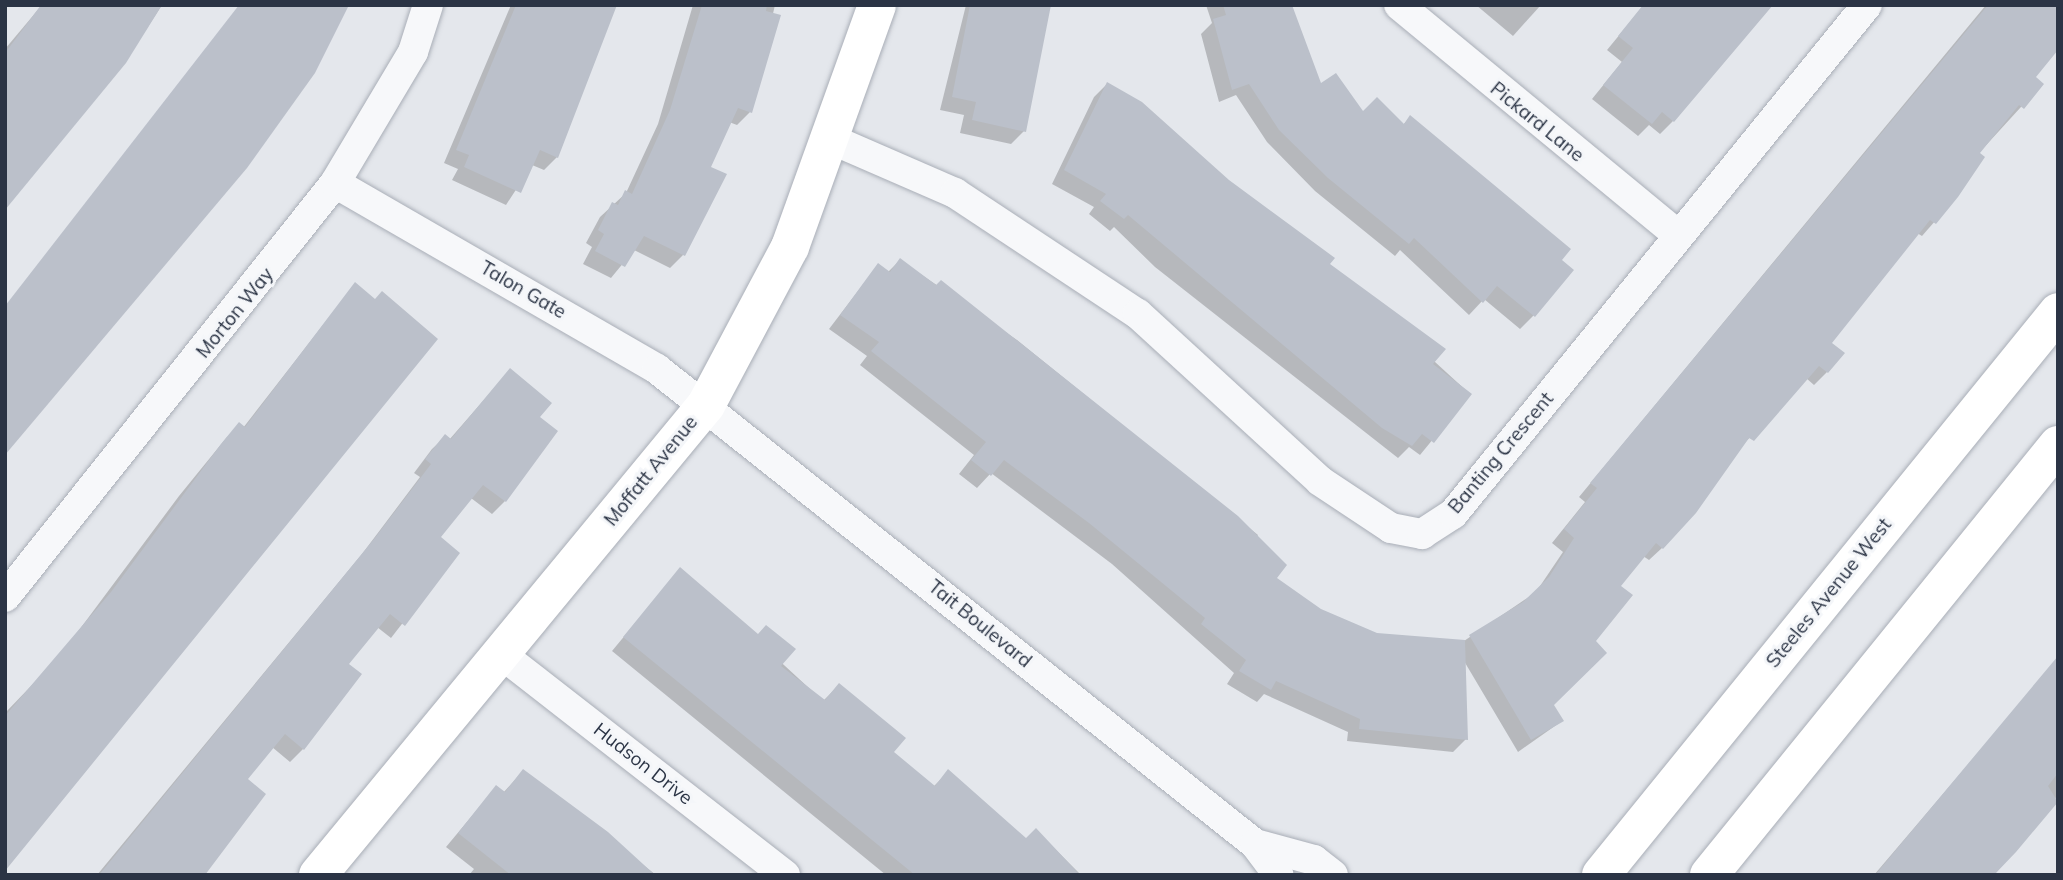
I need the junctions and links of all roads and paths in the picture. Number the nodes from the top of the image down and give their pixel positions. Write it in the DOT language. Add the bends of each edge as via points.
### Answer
graph roads {
  1 [pos="428,5"];
  2 [pos="877,5"];
  3 [pos="1399,5"];
  4 [pos="1867,5"];
  5 [pos="833,140"];
  6 [pos="335,183"];
  7 [pos="1678,235"];
  8 [pos="2058,312"];
  9 [pos="705,405"];
  10 [pos="2058,445"];
  11 [pos="5,597"];
  12 [pos="501,654"];
  13 [pos="1255,844"];
  14 [pos="318,875"];
  15 [pos="785,875"];
  16 [pos="1278,875"];
  17 [pos="1333,875"];
  18 [pos="1601,875"];
  19 [pos="1709,875"];
  1 -- 6 [label="street, Morton Way" via="413,52"];
  2 -- 5 [label="main road, Moffatt Avenue"];
  3 -- 7 [label="street, Pickard Lane" via="1429,36"];
  4 -- 7 [label="street, Banting Crescent"];
  5 -- 7 [label="street, Banting Crescent" via="955,193 1138,314 1320,481 1391,528 1422,534 1453,514"];
  5 -- 9 [label="main road, Moffatt Avenue" via="790,247"];
  6 -- 9 [label="street, Talon Gate" via="634,353"];
  6 -- 11 [label="street, Morton Way"];
  8 -- 18 [label="main road, Steeles Avenue West"];
  9 -- 12 [label="main road, Moffatt Avenue"];
  9 -- 13 [label="street, Tait Boulevard"];
  10 -- 19 [label="main road"];
  12 -- 14 [label="main road, Moffatt Avenue"];
  12 -- 15 [label="street, Hudson Drive"];
  13 -- 16 [label="street, Tait Boulevard"];
  13 -- 17 [label="street, Tait Boulevard" via="1314,859"];
}
